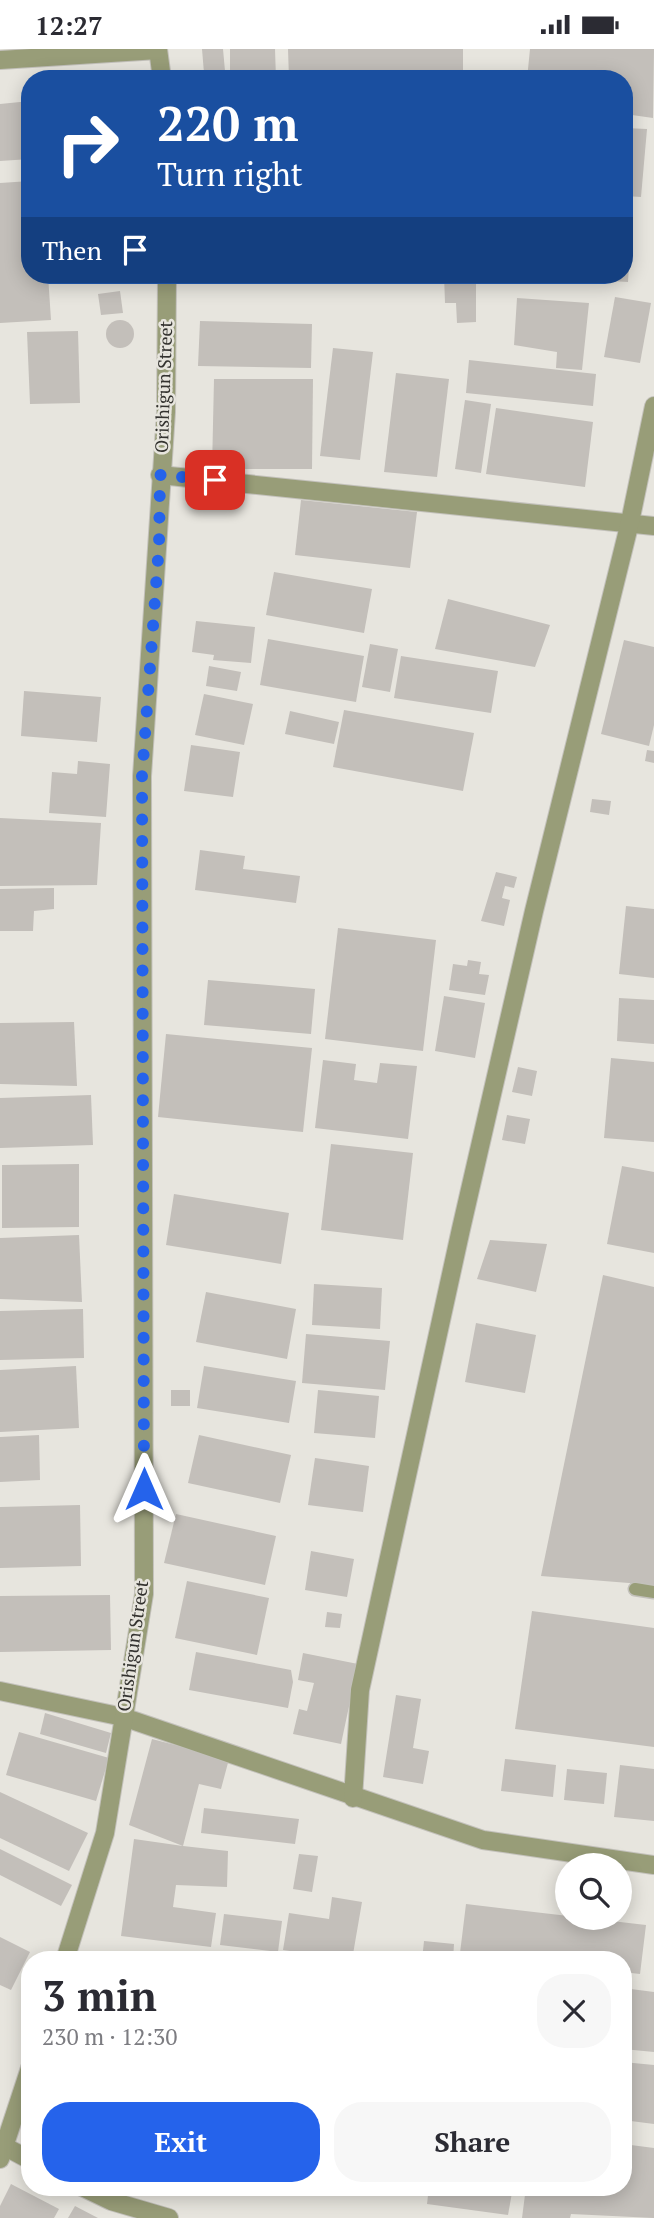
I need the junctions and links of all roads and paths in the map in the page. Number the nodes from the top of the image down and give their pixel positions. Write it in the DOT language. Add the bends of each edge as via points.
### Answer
graph roads {
  1 [pos="158,50"];
  2 [pos="0,60"];
  3 [pos="161,70"];
  4 [pos="167,284"];
  5 [pos="654,407"];
  6 [pos="160,475"];
  7 [pos="630,522"];
  8 [pos="654,526"];
  9 [pos="635,1589"];
  10 [pos="654,1592"];
  11 [pos="0,1691"];
  12 [pos="123,1717"];
  13 [pos="353,1798"];
  14 [pos="654,1865"];
  15 [pos="68,1951"];
  16 [pos="21,2094"];
  17 [pos="2,2150"];
  18 [pos="21,2157"];
  19 [pos="101,2196"];
  20 [pos="169,2218"];
  1 -- 2 [label="street"];
  1 -- 3 [label="street"];
  4 -- 6 [label="street, Orishigun Street" via="166,412"];
  5 -- 7 [label="street"];
  6 -- 7 [label="street"];
  6 -- 12 [label="street, Orishigun Street" via="142,776 144,1594"];
  7 -- 8 [label="street"];
  7 -- 13 [label="street" via="525,951 360,1690"];
  9 -- 10 [label="lane"];
  11 -- 12 [label="street"];
  12 -- 13 [label="street"];
  12 -- 15 [label="street, Orishigun Street" via="106,1833"];
  13 -- 14 [label="street" via="483,1840"];
  16 -- 17 [label="street"];
  17 -- 18 [label="street"];
  19 -- 20 [label="street"];
}
